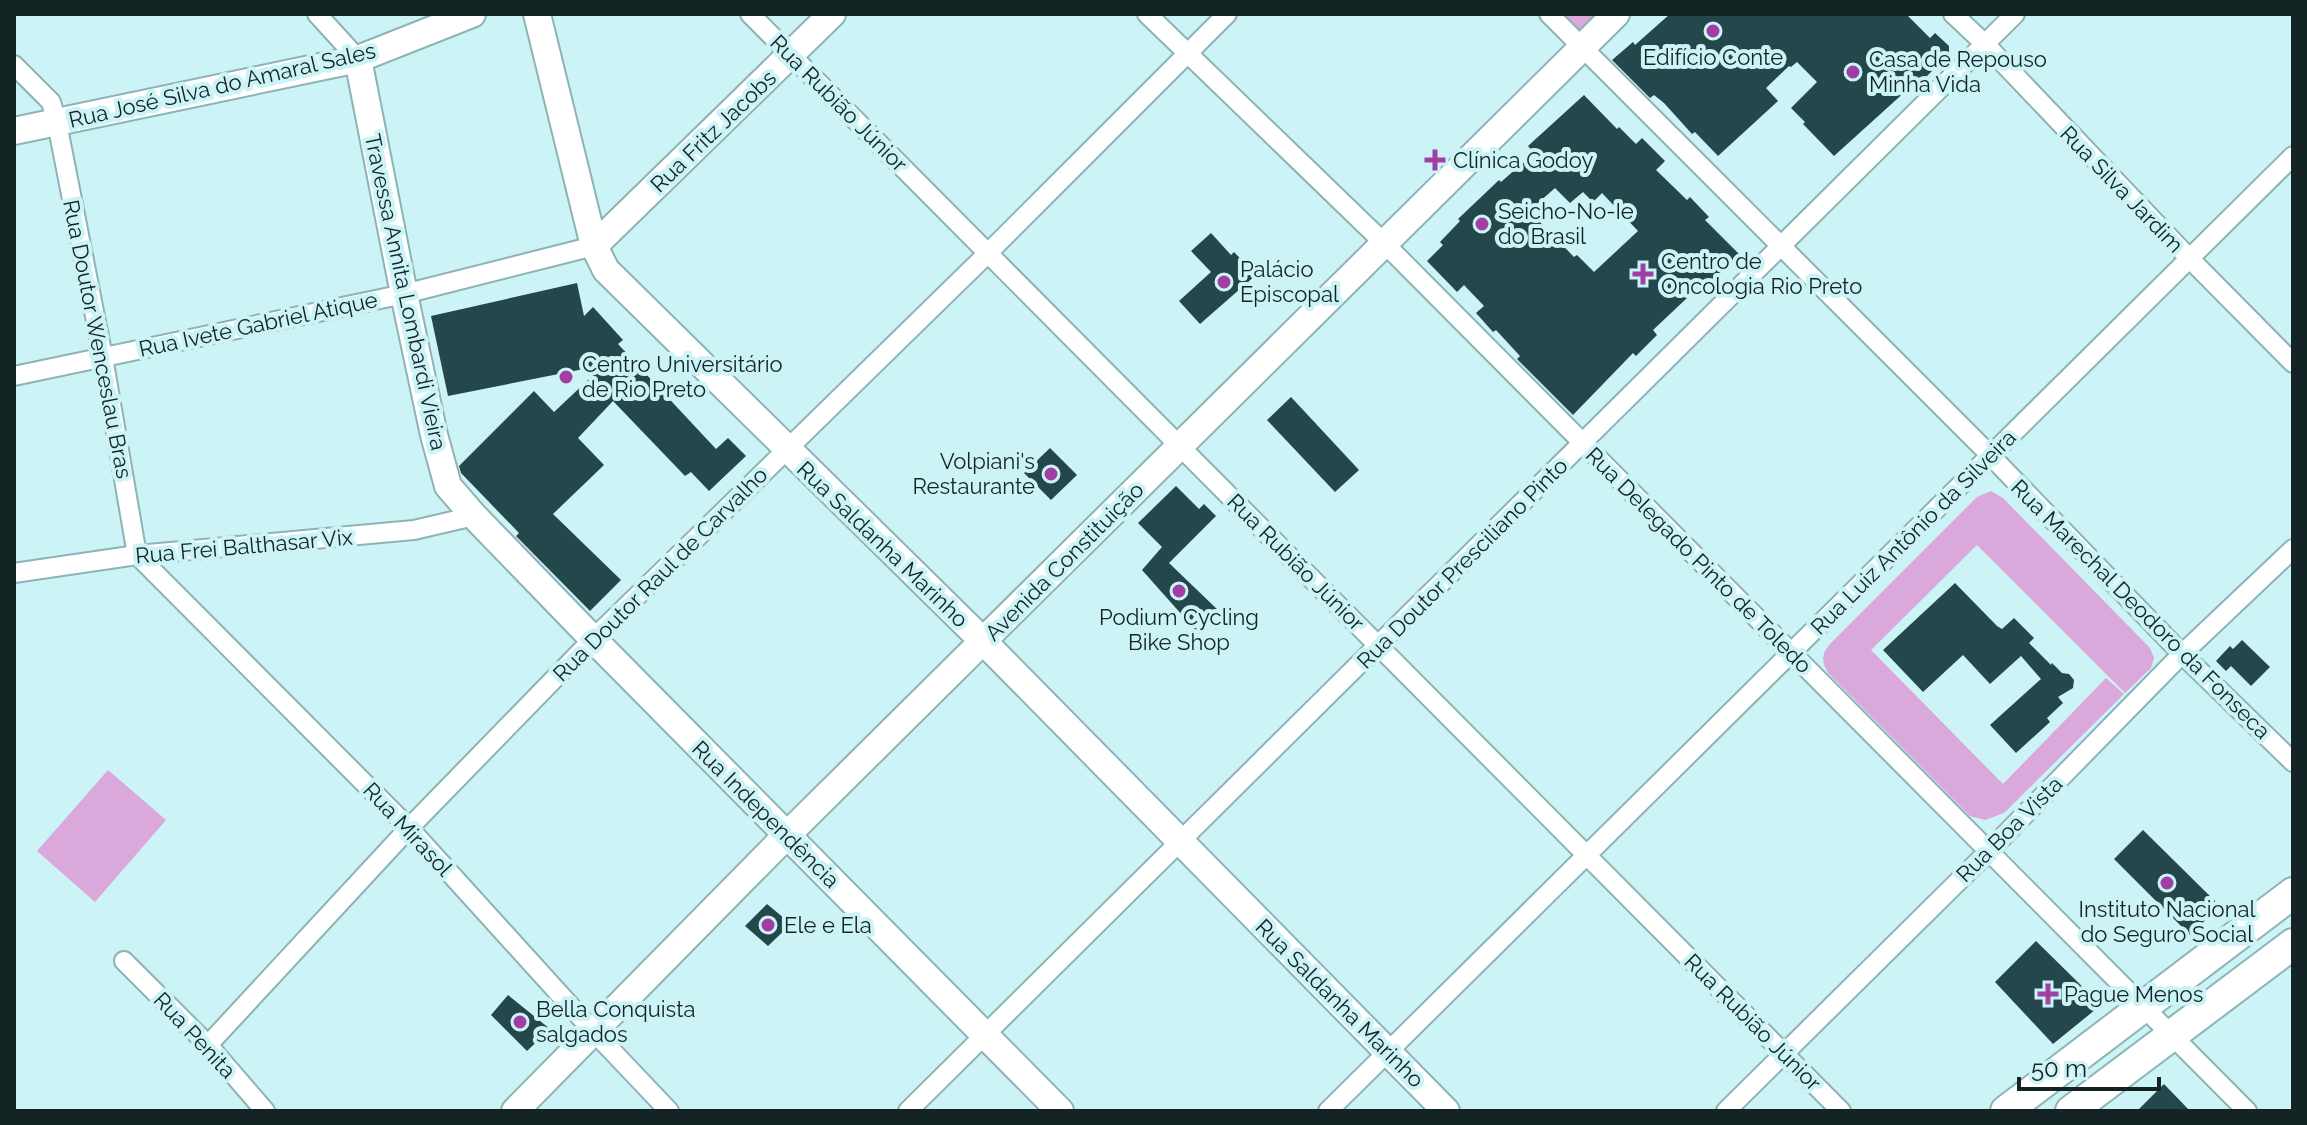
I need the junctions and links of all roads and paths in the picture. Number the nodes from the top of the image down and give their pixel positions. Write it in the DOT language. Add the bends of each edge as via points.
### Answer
graph roads {
  1 [pos="317,14"];
  2 [pos="537,14"];
  3 [pos="750,14"];
  4 [pos="832,14"];
  5 [pos="1147,14"];
  6 [pos="1227,14"];
  7 [pos="1549,14"];
  8 [pos="1616,14"];
  9 [pos="1953,14"];
  10 [pos="2015,14"];
  11 [pos="463,16"];
  12 [pos="1985,44"];
  13 [pos="1582,47"];
  14 [pos="792,54"];
  15 [pos="1187,54"];
  16 [pos="358,59"];
  17 [pos="14,65"];
  18 [pos="57,123"];
  19 [pos="14,131"];
  20 [pos="2293,156"];
  21 [pos="1384,243"];
  22 [pos="1782,245"];
  23 [pos="594,246"];
  24 [pos="989,252"];
  25 [pos="2189,258"];
  26 [pos="404,294"];
  27 [pos="103,357"];
  28 [pos="2293,363"];
  29 [pos="14,376"];
  30 [pos="1583,443"];
  31 [pos="1180,445"];
  32 [pos="787,450"];
  33 [pos="1990,455"];
  34 [pos="474,516"];
  35 [pos="2293,549"];
  36 [pos="137,555"];
  37 [pos="14,573"];
  38 [pos="593,639"];
  39 [pos="983,641"];
  40 [pos="1379,645"];
  41 [pos="1791,652"];
  42 [pos="2182,654"];
  43 [pos="2293,762"];
  44 [pos="409,828"];
  45 [pos="787,835"];
  46 [pos="1180,841"];
  47 [pos="1990,850"];
  48 [pos="1587,855"];
  49 [pos="2293,893"];
  50 [pos="2293,944"];
  51 [pos="124,961"];
  52 [pos="2143,1006"];
  53 [pos="594,1032"];
  54 [pos="985,1035"];
  55 [pos="2172,1036"];
  56 [pos="208,1045"];
  57 [pos="1388,1052"];
  58 [pos="1783,1052"];
  59 [pos="265,1111"];
  60 [pos="515,1111"];
  61 [pos="669,1111"];
  62 [pos="908,1111"];
  63 [pos="1060,1111"];
  64 [pos="1328,1111"];
  65 [pos="1446,1111"];
  66 [pos="1726,1111"];
  67 [pos="1841,1111"];
  68 [pos="2006,1111"];
  69 [pos="2071,1111"];
  70 [pos="2247,1111"];
  1 -- 16 [label="street"];
  2 -- 23 [label="street, Rua Saldanha Marinho"];
  3 -- 14 [label="street, Rua Rubião Júnior"];
  4 -- 14 [label="street, Rua Fritz Jacobs"];
  5 -- 15 [label="street, Rua Delegado Pinto de Toledo"];
  6 -- 15 [label="street, Rua Doutor Raul de Carvalho"];
  7 -- 13 [label="street, Rua Marechal Deodoro da Fonseca"];
  8 -- 13 [label="street, Avenida Constituição"];
  9 -- 12 [label="street, Rua Silva Jardim"];
  10 -- 12 [label="street, Rua Doutor Presciliano Pinto"];
  11 -- 16 [label="street, Rua José Silva do Amaral Sales"];
  12 -- 22 [label="street, Rua Doutor Presciliano Pinto"];
  12 -- 25 [label="street, Rua Silva Jardim"];
  13 -- 21 [label="street, Avenida Constituição"];
  13 -- 22 [label="street, Rua Marechal Deodoro da Fonseca"];
  14 -- 23 [label="street, Rua Fritz Jacobs"];
  14 -- 24 [label="street, Rua Rubião Júnior"];
  15 -- 21 [label="street, Rua Delegado Pinto de Toledo"];
  15 -- 24 [label="street, Rua Doutor Raul de Carvalho"];
  16 -- 18 [label="street, Rua José Silva do Amaral Sales"];
  16 -- 26 [label="street, Travessa Annita Lombardi Vieira"];
  17 -- 18 [label="street" via="51,102"];
  18 -- 19 [label="street, Rua José Silva do Amaral Sales"];
  18 -- 27 [label="street, Rua Doutor Wenceslau Bras"];
  20 -- 25 [label="street, Rua Luiz Antônio da Silveira"];
  21 -- 30 [label="street, Rua Delegado Pinto de Toledo"];
  21 -- 31 [label="street, Avenida Constituição"];
  22 -- 30 [label="street, Rua Doutor Presciliano Pinto"];
  22 -- 33 [label="street, Rua Marechal Deodoro da Fonseca"];
  23 -- 26 [label="street, Rua Ivete Gabriel Atique"];
  23 -- 32 [label="street, Rua Saldanha Marinho" via="606,270"];
  24 -- 31 [label="street, Rua Rubião Júnior"];
  24 -- 32 [label="street, Rua Doutor Raul de Carvalho"];
  25 -- 28 [label="street, Rua Silva Jardim"];
  25 -- 33 [label="street, Rua Luiz Antônio da Silveira"];
  26 -- 27 [label="street, Rua Ivete Gabriel Atique"];
  26 -- 34 [label="street, Travessa Annita Lombardi Vieira" via="448,486"];
  27 -- 29 [label="street, Rua Ivete Gabriel Atique"];
  27 -- 36 [label="street, Rua Doutor Wenceslau Bras"];
  30 -- 40 [label="street, Rua Doutor Presciliano Pinto"];
  30 -- 41 [label="street, Rua Delegado Pinto de Toledo"];
  31 -- 39 [label="street, Avenida Constituição"];
  31 -- 40 [label="street, Rua Rubião Júnior"];
  32 -- 38 [label="street, Rua Doutor Raul de Carvalho"];
  32 -- 39 [label="street, Rua Saldanha Marinho"];
  33 -- 41 [label="street, Rua Luiz Antônio da Silveira"];
  33 -- 42 [label="street, Rua Marechal Deodoro da Fonseca"];
  34 -- 36 [label="street, Rua Frei Balthasar Vix" via="414,530"];
  34 -- 38 [label="street, Rua Independência"];
  35 -- 42 [label="street, Rua Boa Vista"];
  36 -- 37 [label="street, Rua Frei Balthasar Vix"];
  36 -- 44 [label="street, Rua Mirasol"];
  38 -- 44 [label="street, Rua Doutor Raul de Carvalho"];
  38 -- 45 [label="street, Rua Independência"];
  39 -- 45 [label="street, Avenida Constituição"];
  39 -- 46 [label="street, Rua Saldanha Marinho"];
  40 -- 46 [label="street, Rua Doutor Presciliano Pinto"];
  40 -- 48 [label="street, Rua Rubião Júnior"];
  41 -- 47 [label="street, Rua Delegado Pinto de Toledo"];
  41 -- 48 [label="street, Rua Luiz Antônio da Silveira"];
  42 -- 43 [label="street, Rua Marechal Deodoro da Fonseca"];
  42 -- 47 [label="street, Rua Boa Vista"];
  44 -- 53 [label="street, Rua Mirasol"];
  44 -- 56 [label="street, Rua Doutor Raul de Carvalho"];
  45 -- 53 [label="street, Avenida Constituição"];
  45 -- 54 [label="street, Rua Independência"];
  46 -- 54 [label="street, Rua Doutor Presciliano Pinto"];
  46 -- 57 [label="street, Rua Saldanha Marinho"];
  47 -- 52 [label="street, Rua Delegado Pinto de Toledo"];
  47 -- 58 [label="street, Rua Boa Vista"];
  48 -- 57 [label="street, Rua Luiz Antônio da Silveira"];
  48 -- 58 [label="street, Rua Rubião Júnior"];
  49 -- 52 [label="main road"];
  50 -- 55 [label="main road"];
  51 -- 56 [label="street, Rua Penita"];
  52 -- 55 [label="street, Rua Delegado Pinto de Toledo"];
  52 -- 68 [label="main road"];
  53 -- 60 [label="street, Avenida Constituição"];
  53 -- 61 [label="street, Rua Mirasol"];
  54 -- 62 [label="street, Rua Doutor Presciliano Pinto"];
  54 -- 63 [label="street, Rua Independência"];
  55 -- 69 [label="main road"];
  55 -- 70 [label="street, Rua Delegado Pinto de Toledo"];
  56 -- 59 [label="street, Rua Penita"];
  57 -- 64 [label="street, Rua Luiz Antônio da Silveira"];
  57 -- 65 [label="street, Rua Saldanha Marinho"];
  58 -- 66 [label="street, Rua Boa Vista"];
  58 -- 67 [label="street, Rua Rubião Júnior"];
}
